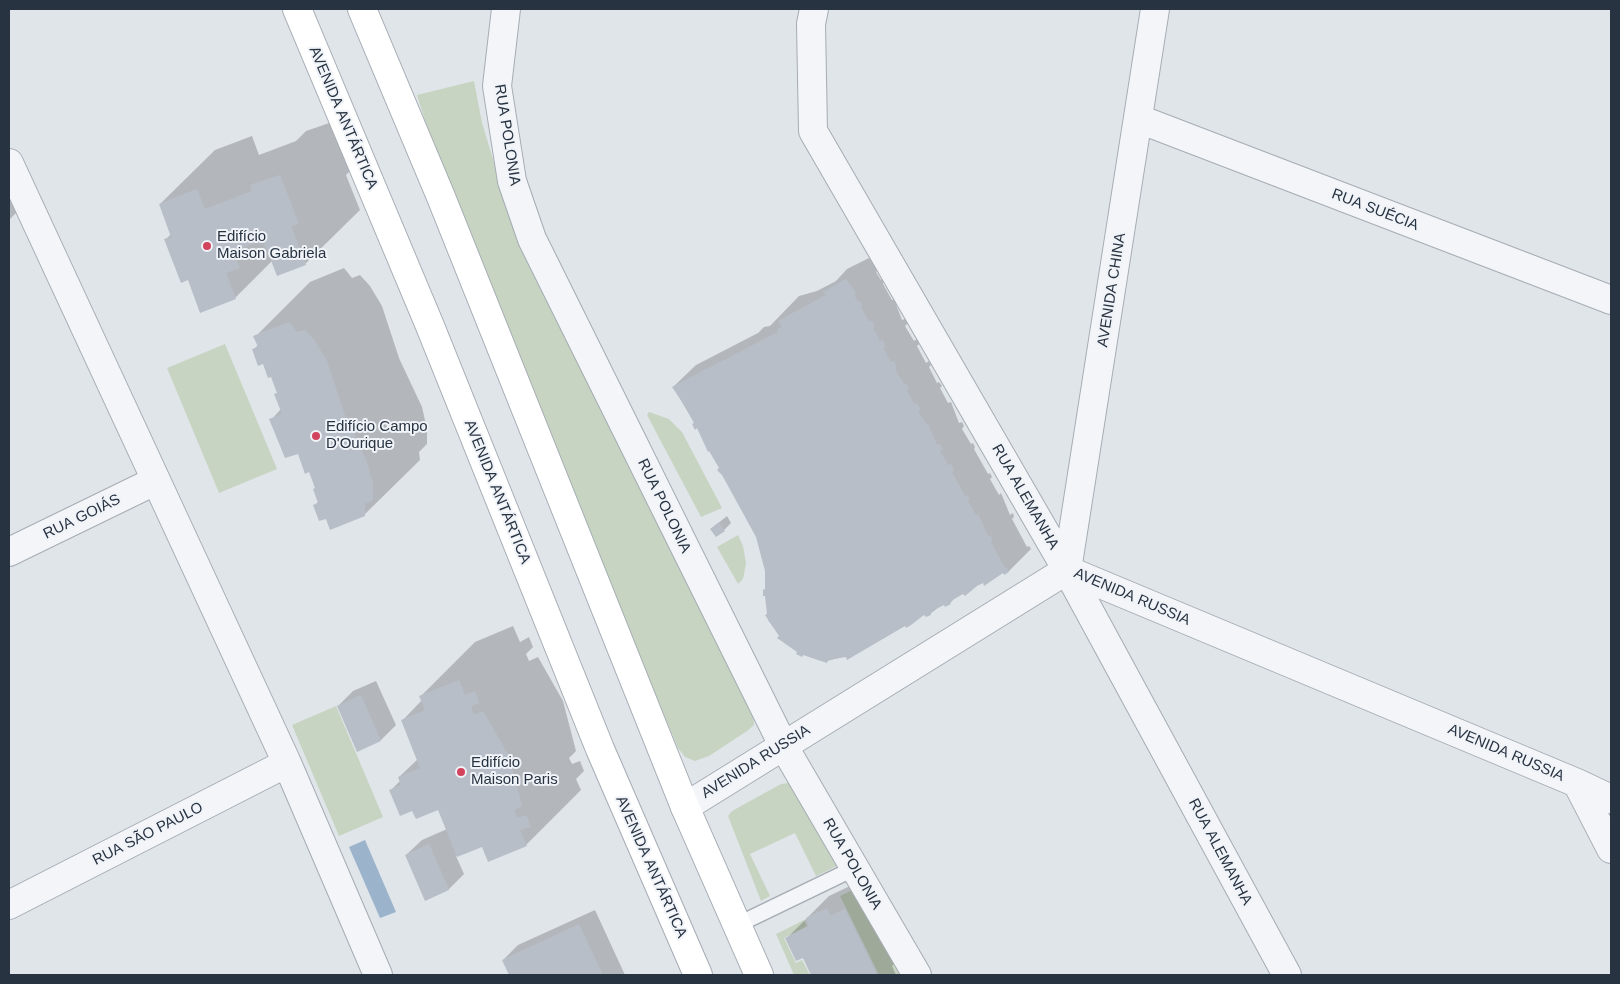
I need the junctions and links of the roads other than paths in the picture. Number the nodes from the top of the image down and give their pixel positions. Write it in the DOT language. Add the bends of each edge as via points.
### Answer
graph roads {
  1 [pos="297,9"];
  2 [pos="362,9"];
  3 [pos="506,9"];
  4 [pos="814,9"];
  5 [pos="1155,9"];
  6 [pos="1139,119"];
  7 [pos="9,163"];
  8 [pos="1611,300"];
  9 [pos="155,481"];
  10 [pos="9,552"];
  11 [pos="1067,570"];
  12 [pos="783,745"];
  13 [pos="288,763"];
  14 [pos="1576,782"];
  15 [pos="1611,799"];
  16 [pos="684,807"];
  17 [pos="1611,849"];
  18 [pos="854,868"];
  19 [pos="9,905"];
  20 [pos="737,925"];
  21 [pos="378,975"];
  22 [pos="698,975"];
  23 [pos="759,975"];
  24 [pos="917,975"];
  25 [pos="1287,975"];
  1 -- 22 [label="main road, AVENIDA ANTÁRTICA" via="434,335 600,749"];
  2 -- 16 [label="main road" via="441,197"];
  3 -- 12 [label="street, RUA POLONIA" via="496,86 512,181 532,239"];
  4 -- 11 [label="street, RUA ALEMANHA" via="811,24 813,131"];
  5 -- 6 [label="street, AVENIDA CHINA"];
  6 -- 8 [label="street, RUA SUÉCIA"];
  6 -- 11 [label="street, AVENIDA CHINA"];
  7 -- 9 [label="street"];
  9 -- 10 [label="street, RUA GOIÁS"];
  9 -- 13 [label="street"];
  11 -- 12 [label="street, AVENIDA RUSSIA"];
  11 -- 14 [label="street, AVENIDA RUSSIA"];
  11 -- 25 [label="street, RUA ALEMANHA"];
  12 -- 16 [label="street, AVENIDA RUSSIA"];
  12 -- 18 [label="street, RUA POLONIA"];
  13 -- 19 [label="street, RUA SÃO PAULO"];
  13 -- 21 [label="street"];
  14 -- 15 [label="street, AVENIDA RUSSIA"];
  14 -- 17 [label="street"];
  16 -- 20 [label="main road"];
  18 -- 20 [label="lane"];
  18 -- 24 [label="street, RUA POLONIA"];
  20 -- 23 [label="main road"];
}
